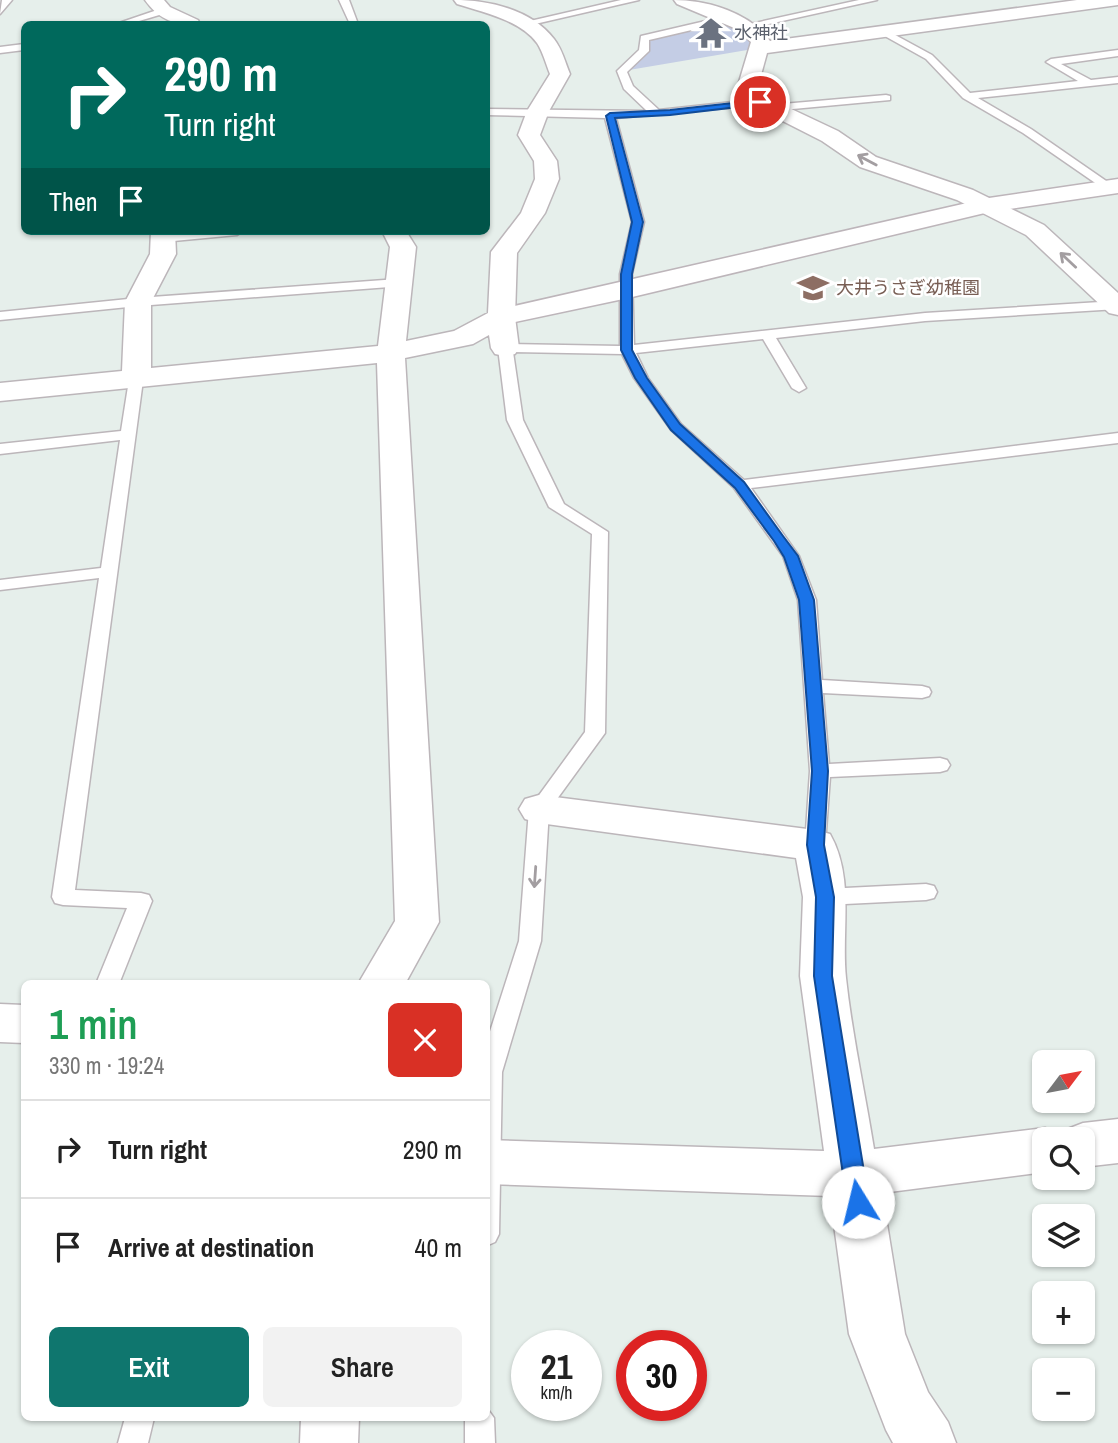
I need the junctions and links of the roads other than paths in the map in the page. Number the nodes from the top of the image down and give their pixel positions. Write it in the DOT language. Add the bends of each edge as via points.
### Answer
graph roads {
  1 [pos="6,0"];
  2 [pos="344,0"];
  3 [pos="463,0"];
  4 [pos="634,0"];
  5 [pos="682,0"];
  6 [pos="872,0"];
  7 [pos="1099,3"];
  8 [pos="158,5"];
  9 [pos="0,11"];
  10 [pos="127,21"];
  11 [pos="186,21"];
  12 [pos="353,21"];
  13 [pos="736,22"];
  14 [pos="522,24"];
  15 [pos="887,33"];
  16 [pos="21,47"];
  17 [pos="760,48"];
  18 [pos="0,50"];
  19 [pos="1118,53"];
  20 [pos="1118,80"];
  21 [pos="1089,83"];
  22 [pos="967,96"];
  23 [pos="886,98"];
  24 [pos="766,105"];
  25 [pos="538,111"];
  26 [pos="490,112"];
  27 [pos="656,113"];
  28 [pos="610,116"];
  29 [pos="1113,187"];
  30 [pos="989,205"];
  31 [pos="163,235"];
  32 [pos="396,235"];
  33 [pos="398,283"];
  34 [pos="628,290"];
  35 [pos="138,302"];
  36 [pos="1117,306"];
  37 [pos="0,316"];
  38 [pos="501,317"];
  39 [pos="767,335"];
  40 [pos="505,348"];
  41 [pos="627,350"];
  42 [pos="391,353"];
  43 [pos="136,380"];
  44 [pos="799,388"];
  45 [pos="0,392"];
  46 [pos="128,435"];
  47 [pos="1118,438"];
  48 [pos="0,449"];
  49 [pos="740,485"];
  50 [pos="108,572"];
  51 [pos="0,585"];
  52 [pos="814,686"];
  53 [pos="922,692"];
  54 [pos="940,765"];
  55 [pos="820,771"];
  56 [pos="539,809"];
  57 [pos="816,845"];
  58 [pos="926,892"];
  59 [pos="825,897"];
  60 [pos="109,980"];
  61 [pos="383,980"];
  62 [pos="0,1023"];
  63 [pos="21,1024"];
  64 [pos="490,1073"];
  65 [pos="1118,1141"];
  66 [pos="1095,1144"];
  67 [pos="1032,1152"];
  68 [pos="490,1162"];
  69 [pos="854,1174"];
  70 [pos="139,1421"];
  71 [pos="330,1421"];
  72 [pos="480,1421"];
  73 [pos="133,1443"];
  74 [pos="329,1443"];
  75 [pos="480,1443"];
  76 [pos="928,1443"];
  1 -- 9 [label="lane"];
  2 -- 12 [label="lane"];
  3 -- 14 [label="street"];
  4 -- 14 [label="lane"];
  5 -- 13 [label="street"];
  6 -- 13 [label="lane"];
  7 -- 15 [label="street"];
  8 -- 10 [label="lane"];
  8 -- 11 [label="street"];
  13 -- 17 [label="street" via="761,41"];
  13 -- 27 [label="lane" via="644,38 644,51 622,71 628,87"];
  14 -- 25 [label="street" via="546,42 560,74"];
  15 -- 17 [label="street"];
  15 -- 22 [label="lane" via="929,57"];
  16 -- 18 [label="lane"];
  17 -- 24 [label="street" via="749,82"];
  19 -- 21 [label="lane" via="1051,62"];
  20 -- 21 [label="lane"];
  21 -- 22 [label="lane"];
  22 -- 29 [label="lane"];
  23 -- 24 [label="lane"];
  24 -- 27 [label="lane"];
  30 -- 24 [label="street, one-way" via="868,162 830,136"];
  25 -- 26 [label="lane"];
  25 -- 28 [label="lane"];
  25 -- 38 [label="street" via="529,135 548,167 545,187 517,239 504,251"];
  27 -- 28 [label="lane"];
  28 -- 34 [label="lane" via="638,222 626,274"];
  29 -- 30 [label="street"];
  30 -- 34 [label="street"];
  36 -- 30 [label="street, one-way" via="1035,230"];
  31 -- 35 [label="street" via="163,254"];
  32 -- 33 [label="street" via="403,247"];
  33 -- 35 [label="lane"];
  33 -- 42 [label="street"];
  34 -- 38 [label="street"];
  34 -- 41 [label="lane"];
  35 -- 37 [label="lane"];
  35 -- 43 [label="street"];
  36 -- 39 [label="lane" via="925,317"];
  38 -- 40 [label="street"];
  38 -- 42 [label="street" via="463,338"];
  39 -- 41 [label="lane"];
  39 -- 44 [label="lane"];
  40 -- 41 [label="lane"];
  40 -- 56 [label="lane" via="515,420 556,507 600,532 595,733"];
  41 -- 49 [label="lane" via="676,427"];
  42 -- 43 [label="street"];
  42 -- 61 [label="street" via="417,922"];
  43 -- 45 [label="street"];
  43 -- 46 [label="lane"];
  46 -- 48 [label="lane"];
  46 -- 50 [label="lane"];
  47 -- 49 [label="lane"];
  49 -- 52 [label="lane" via="791,556 807,600"];
  50 -- 51 [label="lane"];
  50 -- 60 [label="lane" via="63,897 141,901"];
  52 -- 53 [label="lane"];
  52 -- 55 [label="lane"];
  54 -- 55 [label="lane"];
  55 -- 57 [label="lane"];
  56 -- 57 [label="street"];
  56 -- 64 [label="lane, one-way" via="530,941"];
  57 -- 59 [label="street"];
  58 -- 59 [label="lane"];
  59 -- 69 [label="street" via="823,976"];
  62 -- 63 [label="street"];
  65 -- 66 [label="street"];
  67 -- 69 [label="street"];
  68 -- 69 [label="street"];
  69 -- 76 [label="street" via="877,1335 906,1410"];
  70 -- 73 [label="lane"];
  71 -- 74 [label="street"];
  72 -- 75 [label="lane"];
}
